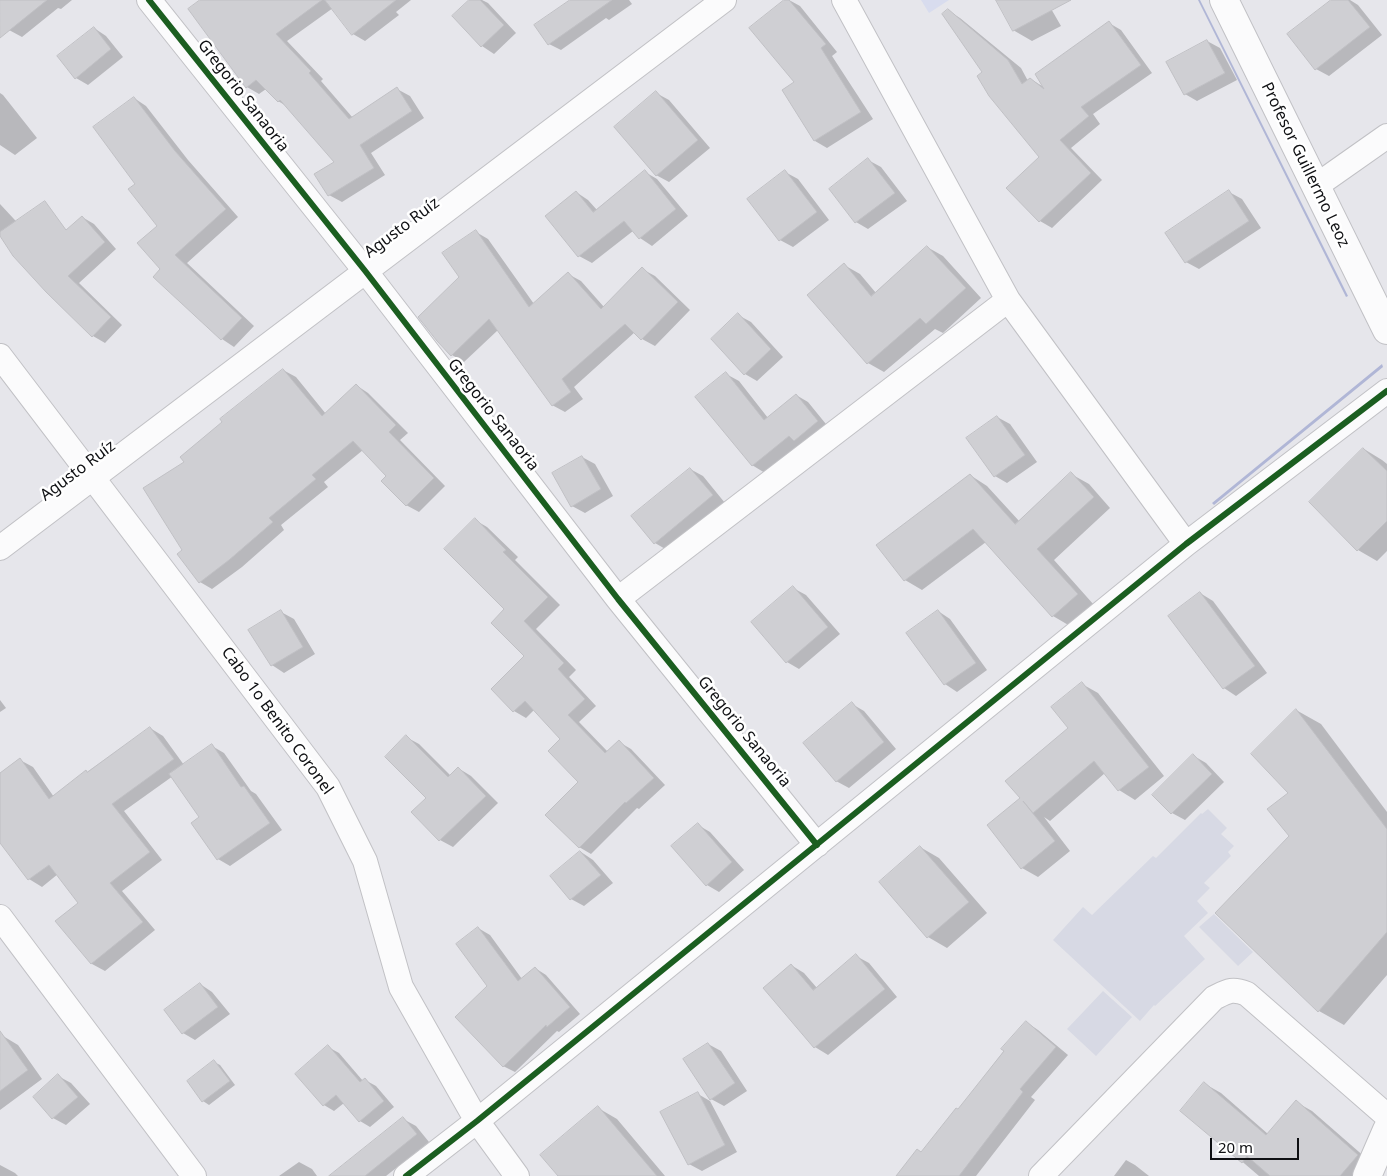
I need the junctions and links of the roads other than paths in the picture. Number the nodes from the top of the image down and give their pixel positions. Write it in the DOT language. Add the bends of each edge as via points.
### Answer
graph roads {
  1 [pos="724,0"];
  2 [pos="844,0"];
  3 [pos="1224,0"];
  4 [pos="156,2"];
  5 [pos="1387,136"];
  6 [pos="1316,186"];
  7 [pos="366,272"];
  8 [pos="1008,300"];
  9 [pos="1387,330"];
  10 [pos="0,356"];
  11 [pos="1387,392"];
  12 [pos="93,477"];
  13 [pos="1186,544"];
  14 [pos="0,548"];
  15 [pos="618,599"];
  16 [pos="817,845"];
  17 [pos="0,917"];
  18 [pos="1387,1116"];
  19 [pos="477,1121"];
  20 [pos="1387,1130"];
  21 [pos="194,1176"];
  22 [pos="406,1176"];
  23 [pos="517,1176"];
  24 [pos="1041,1176"];
  25 [pos="1367,1176"];
  1 -- 7 [label="street, Agusto Ruíz"];
  2 -- 8 [label="street"];
  3 -- 6 [label="street, Profesor Guillermo Leoz"];
  4 -- 7 [label="street, Gregorio Sanaoria"];
  5 -- 6 [label="street"];
  6 -- 9 [label="street, Profesor Guillermo Leoz"];
  7 -- 12 [label="street, Agusto Ruíz"];
  7 -- 15 [label="street, Gregorio Sanaoria"];
  8 -- 13 [label="street"];
  8 -- 15 [label="street"];
  10 -- 12 [label="street, Cabo 1o Benito Coronel"];
  11 -- 13 [label="street"];
  12 -- 14 [label="street, Agusto Ruíz"];
  12 -- 19 [label="street, Cabo 1o Benito Coronel" via="328,787 365,861 401,987"];
  13 -- 16 [label="street"];
  15 -- 16 [label="street, Gregorio Sanaoria"];
  16 -- 19 [label="street"];
  17 -- 21 [label="street"];
  18 -- 24 [label="street" via="1247,994 1230,990 1214,998"];
  19 -- 22 [label="street"];
  19 -- 23 [label="street, Cabo 1o Benito Coronel"];
  20 -- 25 [label="street"];
}
